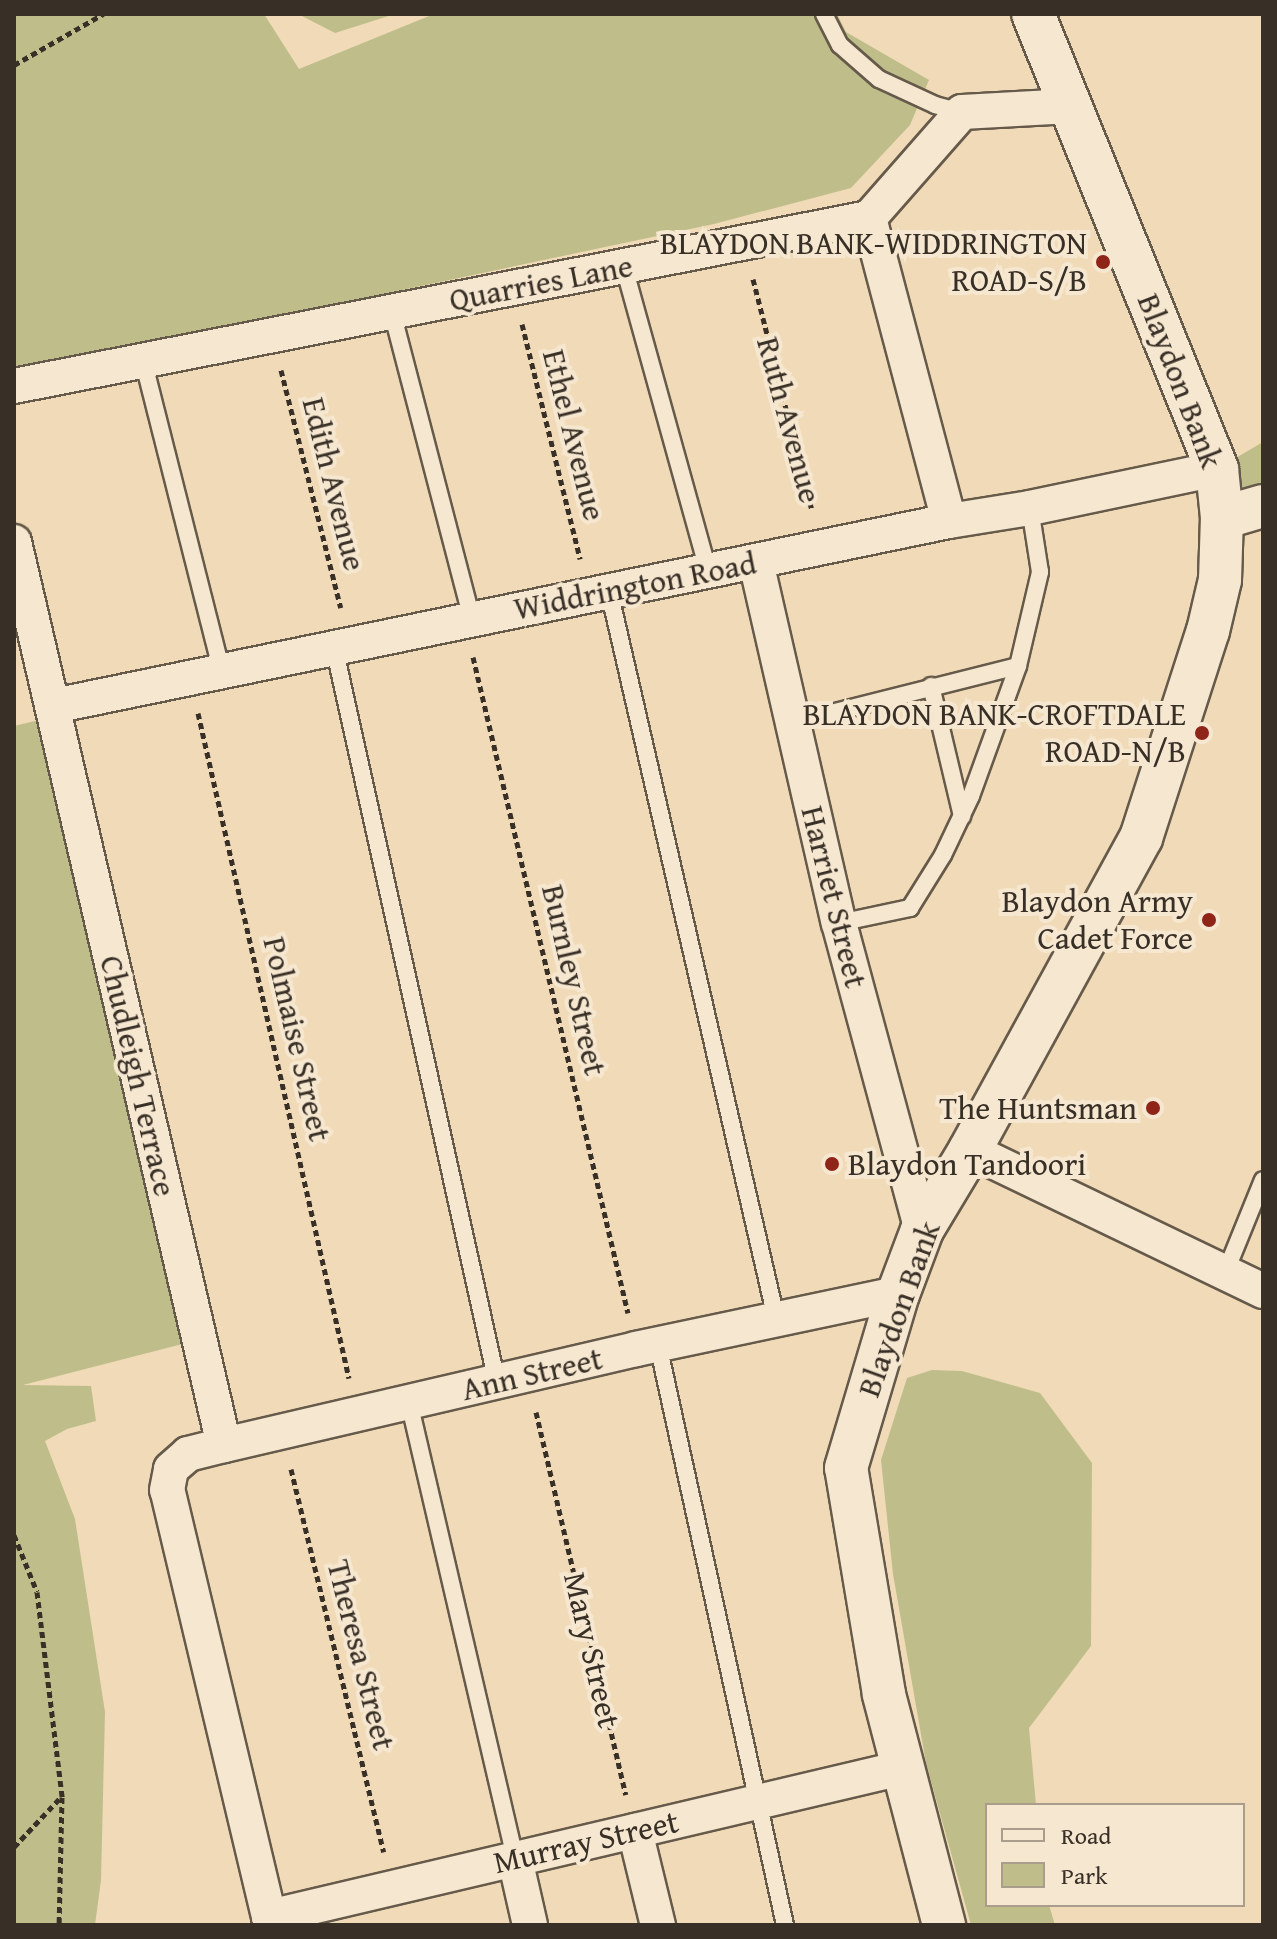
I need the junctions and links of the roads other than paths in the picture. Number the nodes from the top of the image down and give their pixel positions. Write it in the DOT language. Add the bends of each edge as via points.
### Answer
graph roads {
  1 [pos="824,14"];
  2 [pos="1033,14"];
  3 [pos="1071,106"];
  4 [pos="962,112"];
  5 [pos="869,218"];
  6 [pos="624,267"];
  7 [pos="392,312"];
  8 [pos="143,360"];
  9 [pos="14,386"];
  10 [pos="1217,469"];
  11 [pos="1263,506"];
  12 [pos="1030,508"];
  13 [pos="1222,518"];
  14 [pos="949,521"];
  15 [pos="14,542"];
  16 [pos="756,562"];
  17 [pos="708,570"];
  18 [pos="599,593"];
  19 [pos="468,620"];
  20 [pos="342,646"];
  21 [pos="1018,666"];
  22 [pos="205,673"];
  23 [pos="931,686"];
  24 [pos="54,706"];
  25 [pos="790,723"];
  26 [pos="962,816"];
  27 [pos="839,923"];
  28 [pos="970,1150"];
  29 [pos="1263,1180"];
  30 [pos="922,1230"];
  31 [pos="1226,1271"];
  32 [pos="1263,1291"];
  33 [pos="898,1294"];
  34 [pos="776,1318"];
  35 [pos="647,1347"];
  36 [pos="512,1378"];
  37 [pos="409,1402"];
  38 [pos="224,1445"];
  39 [pos="902,1768"];
  40 [pos="756,1802"];
  41 [pos="635,1831"];
  42 [pos="515,1859"];
  43 [pos="270,1921"];
  44 [pos="530,1925"];
  45 [pos="658,1925"];
  46 [pos="785,1925"];
  47 [pos="944,1925"];
  1 -- 4 [label="lane" via="840,45 879,79"];
  2 -- 3 [label="street, Blaydon Bank"];
  3 -- 4 [label="street"];
  3 -- 10 [label="street, Blaydon Bank"];
  4 -- 5 [label="street"];
  5 -- 6 [label="street, Quarries Lane"];
  5 -- 14 [label="street"];
  6 -- 7 [label="street, Quarries Lane"];
  6 -- 17 [label="lane"];
  7 -- 8 [label="street, Quarries Lane"];
  7 -- 19 [label="lane"];
  8 -- 9 [label="street, Quarries Lane"];
  8 -- 22 [label="lane"];
  10 -- 12 [label="street, Widdrington Road"];
  10 -- 13 [label="street, Blaydon Bank"];
  11 -- 13 [label="street"];
  12 -- 14 [label="street, Widdrington Road"];
  12 -- 21 [label="lane" via="1040,572"];
  13 -- 28 [label="street, Blaydon Bank" via="1220,580 1208,631 1141,838"];
  14 -- 16 [label="street, Widdrington Road"];
  15 -- 24 [label="street, Chudleigh Terrace"];
  16 -- 17 [label="street, Widdrington Road"];
  16 -- 25 [label="street, Harriet Street"];
  17 -- 18 [label="street, Widdrington Road"];
  18 -- 19 [label="street, Widdrington Road"];
  18 -- 34 [label="lane"];
  19 -- 20 [label="street, Widdrington Road"];
  20 -- 22 [label="street, Widdrington Road"];
  20 -- 36 [label="lane"];
  21 -- 23 [label="lane"];
  21 -- 26 [label="lane"];
  22 -- 24 [label="street, Widdrington Road"];
  23 -- 25 [label="lane"];
  23 -- 26 [label="lane"];
  24 -- 38 [label="street, Chudleigh Terrace"];
  25 -- 27 [label="street, Harriet Street"];
  26 -- 27 [label="lane" via="910,908"];
  27 -- 30 [label="street, Harriet Street"];
  28 -- 30 [label="street, Blaydon Bank"];
  28 -- 31 [label="street"];
  29 -- 31 [label="lane"];
  30 -- 33 [label="street, Blaydon Bank"];
  31 -- 32 [label="street"];
  33 -- 34 [label="street, Ann Street"];
  33 -- 39 [label="street, Blaydon Bank" via="846,1468 884,1694"];
  34 -- 35 [label="street, Ann Street"];
  35 -- 36 [label="street, Ann Street"];
  35 -- 40 [label="lane"];
  36 -- 37 [label="street, Ann Street"];
  37 -- 38 [label="street, Ann Street"];
  37 -- 42 [label="lane"];
  38 -- 43 [label="street, Ann Street" via="188,1454 171,1469 167,1490"];
  39 -- 40 [label="street, Murray Street"];
  39 -- 47 [label="street, Blaydon Bank"];
  40 -- 41 [label="street, Murray Street"];
  40 -- 46 [label="lane"];
  41 -- 42 [label="street, Murray Street"];
  41 -- 45 [label="street"];
  42 -- 43 [label="street, Murray Street"];
  42 -- 44 [label="street"];
}
